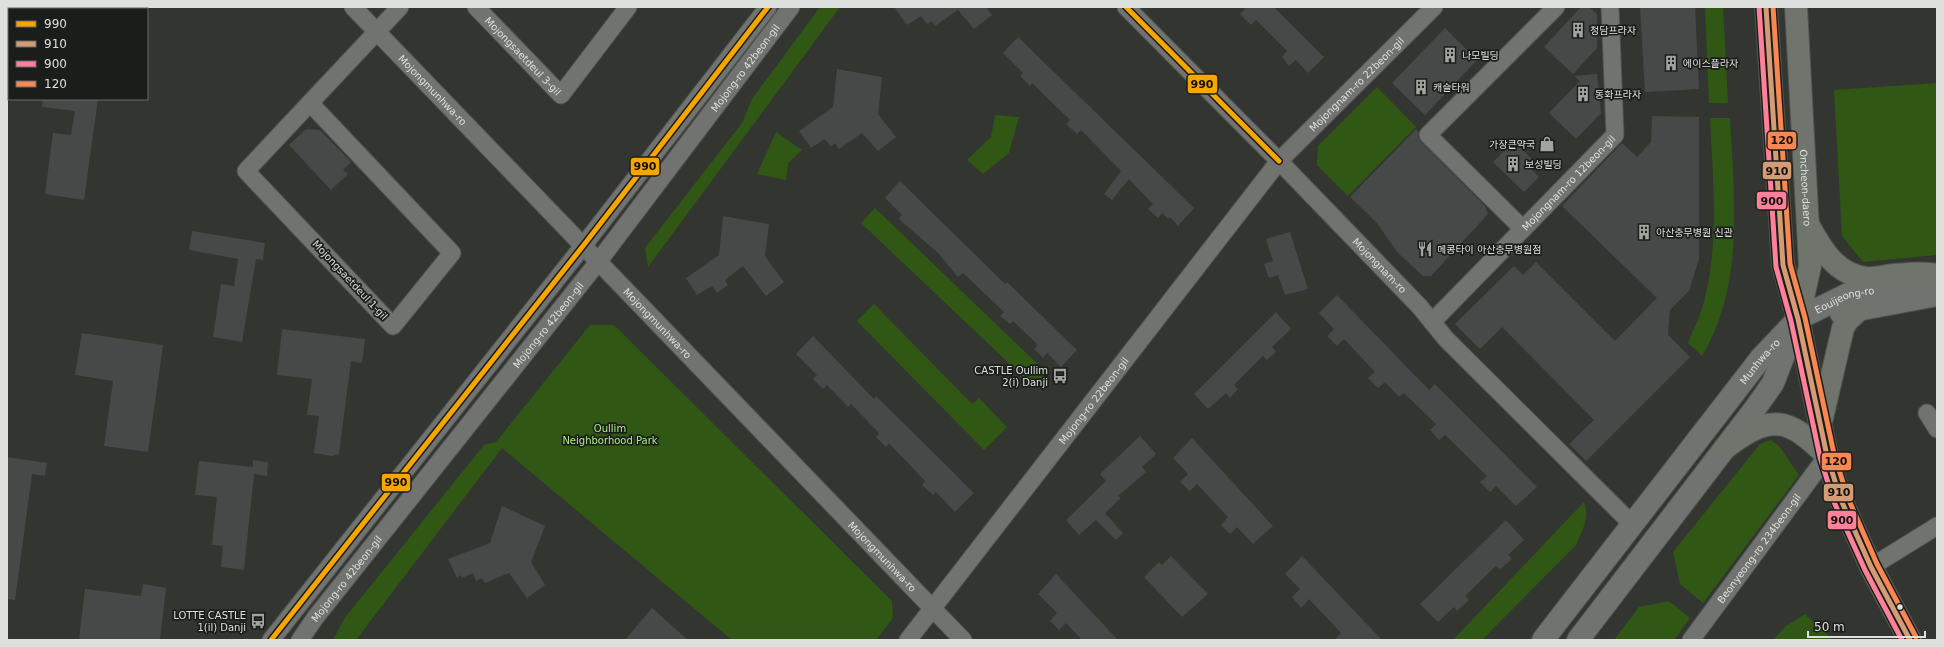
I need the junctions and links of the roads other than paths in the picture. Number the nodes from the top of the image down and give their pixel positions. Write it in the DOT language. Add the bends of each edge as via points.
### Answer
graph roads {
  1 [pos="353,7"];
  2 [pos="400,7"];
  3 [pos="476,7"];
  4 [pos="628,7"];
  5 [pos="768,7"];
  6 [pos="791,7"];
  7 [pos="1126,7"];
  8 [pos="1434,7"];
  9 [pos="1556,7"];
  10 [pos="1610,7"];
  11 [pos="1766,7"];
  12 [pos="1796,7"];
  13 [pos="377,32"];
  14 [pos="310,103"];
  15 [pos="1279,161"];
  16 [pos="1808,224"];
  17 [pos="1523,229"];
  18 [pos="583,246"];
  19 [pos="598,262"];
  20 [pos="1937,277"];
  21 [pos="1937,296"];
  22 [pos="1860,309"];
  23 [pos="1798,319"];
  24 [pos="1432,322"];
  25 [pos="1927,412"];
  26 [pos="1820,425"];
  27 [pos="1937,428"];
  28 [pos="1725,448"];
  29 [pos="1827,456"];
  30 [pos="1632,524"];
  31 [pos="1937,526"];
  32 [pos="1871,567"];
  33 [pos="932,609"];
  34 [pos="271,640"];
  35 [pos="300,640"];
  36 [pos="908,640"];
  37 [pos="963,640"];
  38 [pos="1544,640"];
  39 [pos="1578,640"];
  40 [pos="1691,640"];
  41 [pos="1910,640"];
  1 -- 13 [label="street, Mojongmunhwa-ro"];
  2 -- 13 [label="street, Mojongsaetdeul 1-gil"];
  3 -- 4 [label="street, Mojongsaetdeul 3-gil" via="561,95"];
  5 -- 18 [label="street, Mojong-ro 42beon-gil"];
  6 -- 19 [label="street, Mojong-ro 42beon-gil"];
  7 -- 15 [label="street, Mojongnam-ro"];
  8 -- 15 [label="street, Mojongnam-ro 22beon-gil"];
  9 -- 17 [label="street" via="1428,135"];
  10 -- 17 [label="street, Mojongnam-ro 12beon-gil" via="1615,135"];
  11 -- 23 [label="main road, Oncheon-daero" via="1783,265"];
  12 -- 16 [label="main road, Oncheon-daero"];
  13 -- 14 [label="street, Mojongsaetdeul 1-gil"];
  13 -- 18 [label="street, Mojongmunhwa-ro"];
  14 -- 14 [label="street, Mojongsaetdeul 1-gil" via="246,171 393,326 452,253"];
  15 -- 24 [label="street, Mojongnam-ro"];
  15 -- 33 [label="street, Mojong-ro 22beon-gil"];
  16 -- 20 [label="main road" via="1832,261 1846,273 1867,278 1922,272"];
  16 -- 23 [label="main road, Oncheon-daero" via="1810,266"];
  17 -- 24 [label="street, Mojongnam-ro 12beon-gil"];
  18 -- 19 [label="street, Mojongmunhwa-ro"];
  18 -- 34 [label="street, Mojong-ro 42beon-gil"];
  19 -- 33 [label="street, Mojongmunhwa-ro"];
  19 -- 35 [label="street, Mojong-ro 42beon-gil"];
  20 -- 23 [label="main road, Eouijeong-ro" via="1848,294"];
  21 -- 22 [label="main road, Eouijeong-ro"];
  22 -- 23 [label="main road, Eouijeong-ro"];
  22 -- 26 [label="main road" via="1843,328"];
  23 -- 26 [label="main road, Oncheon-daero"];
  23 -- 28 [label="main road, Munhwa-ro" via="1772,383"];
  23 -- 30 [label="main road, Munhwa-ro" via="1761,358"];
  24 -- 30 [label="street, Mojongnam-ro" via="1446,339"];
  25 -- 27 [label="street"];
  26 -- 29 [label="main road, Oncheon-daero"];
  28 -- 29 [label="main road" via="1747,432 1766,424 1787,425 1809,438"];
  28 -- 39 [label="main road, Munhwa-ro"];
  29 -- 32 [label="main road, Oncheon-daero" via="1841,500"];
  29 -- 40 [label="street, Beonyeong-ro 234beon-gil"];
  30 -- 38 [label="main road, Munhwa-ro"];
  31 -- 32 [label="street"];
  32 -- 41 [label="main road, Oncheon-daero"];
  33 -- 36 [label="street, Mojong-ro 22beon-gil"];
  33 -- 37 [label="street, Mojongmunhwa-ro"];
}
